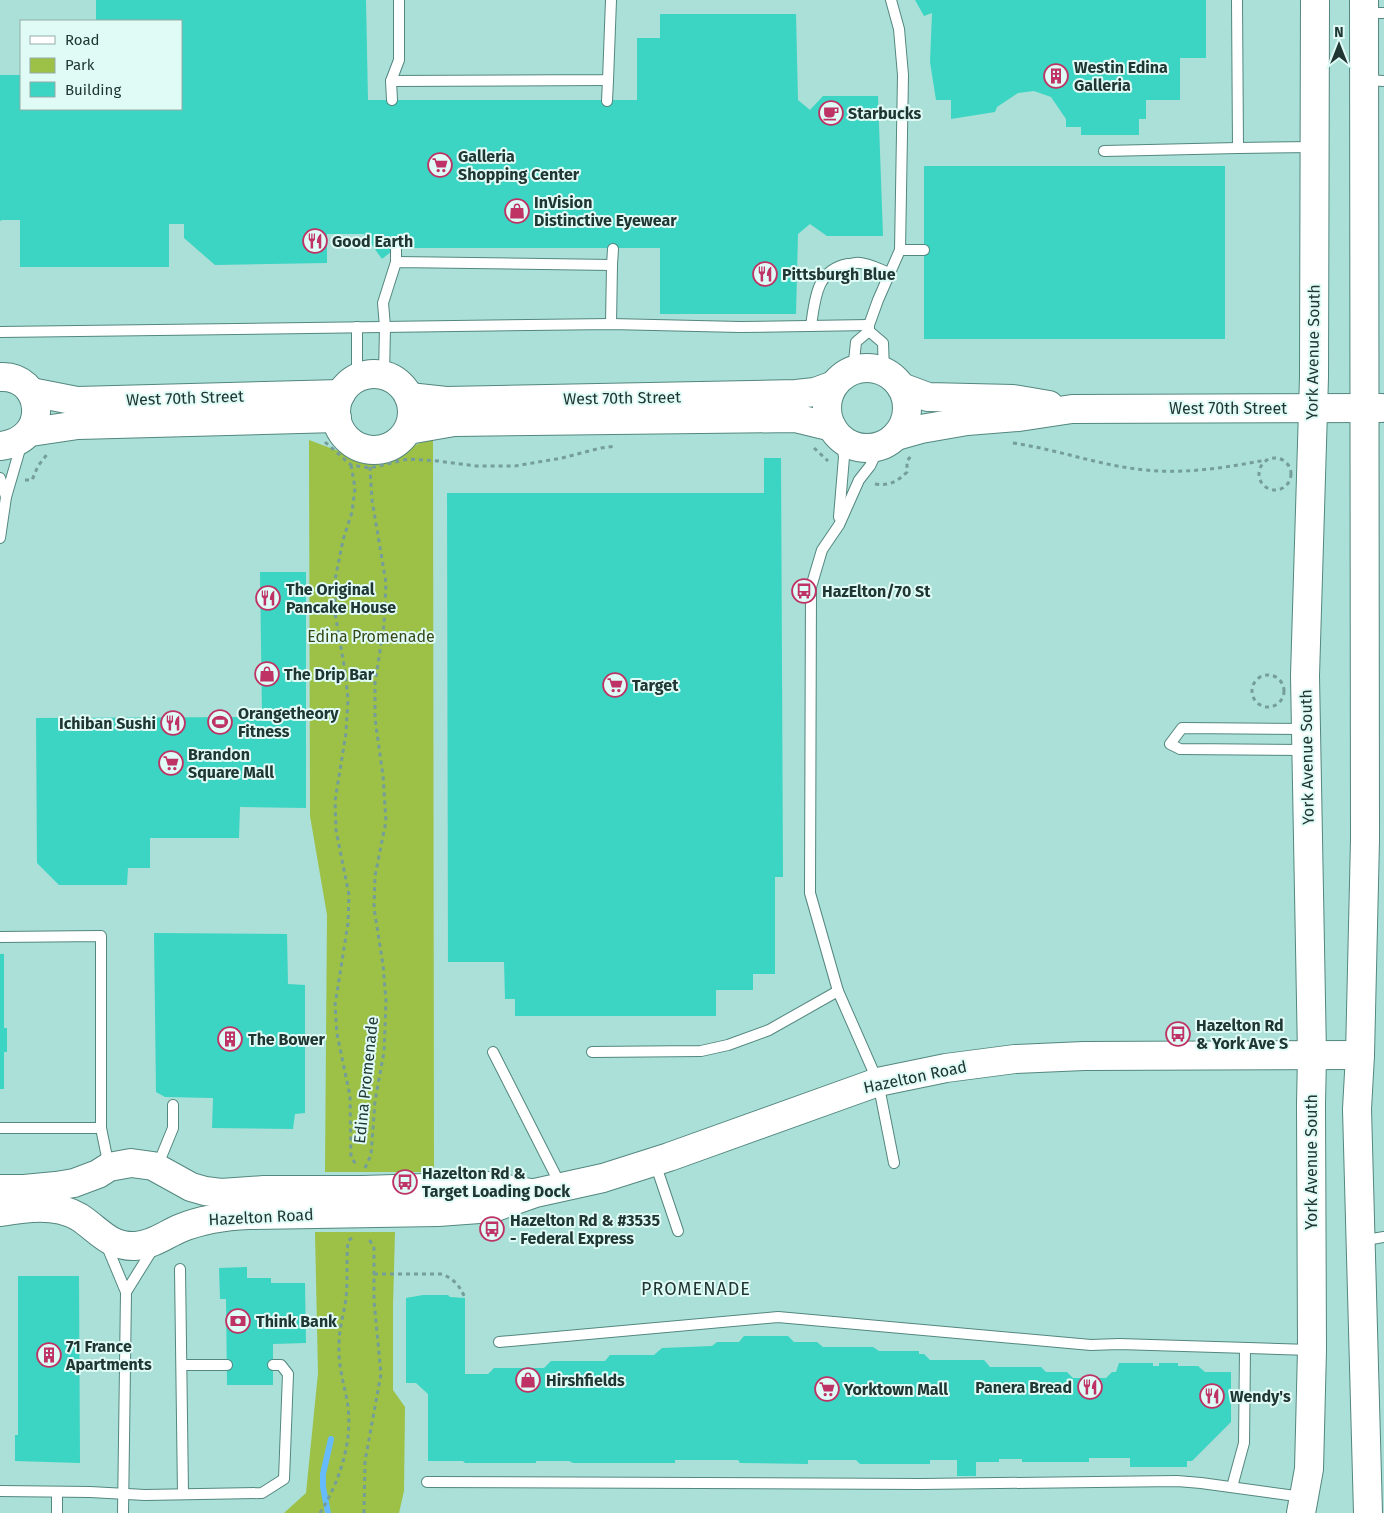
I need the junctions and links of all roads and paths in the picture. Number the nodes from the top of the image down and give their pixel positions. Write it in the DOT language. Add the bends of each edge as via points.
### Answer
graph roads {
  1 [pos="399,0"];
  2 [pos="611,0"];
  3 [pos="891,0"];
  4 [pos="1237,0"];
  5 [pos="1315,0"];
  6 [pos="1371,8"];
  7 [pos="608,80"];
  8 [pos="391,81"];
  9 [pos="1374,81"];
  10 [pos="392,100"];
  11 [pos="607,101"];
  12 [pos="1315,147"];
  13 [pos="1238,148"];
  14 [pos="1104,151"];
  15 [pos="396,248"];
  16 [pos="613,249"];
  17 [pos="900,250"];
  18 [pos="924,250"];
  19 [pos="396,262"];
  20 [pos="612,265"];
  21 [pos="890,273"];
  22 [pos="611,324"];
  23 [pos="811,326"];
  24 [pos="357,327"];
  25 [pos="385,327"];
  26 [pos="869,328"];
  27 [pos="0,332"];
  28 [pos="384,375"];
  29 [pos="0,377"];
  30 [pos="843,378"];
  31 [pos="893,379"];
  32 [pos="31,392"];
  33 [pos="345,397"];
  34 [pos="409,397"];
  35 [pos="1313,408"];
  36 [pos="1374,408"];
  37 [pos="1072,409"];
  38 [pos="408,430"];
  39 [pos="836,433"];
  40 [pos="18,439"];
  41 [pos="322,440"];
  42 [pos="809,442"];
  43 [pos="1005,442"];
  44 [pos="897,445"];
  45 [pos="617,446"];
  46 [pos="54,450"];
  47 [pos="1266,460"];
  48 [pos="365,461"];
  49 [pos="843,475"];
  50 [pos="0,478"];
  51 [pos="11,480"];
  52 [pos="859,480"];
  53 [pos="6,497"];
  54 [pos="839,526"];
  55 [pos="0,538"];
  56 [pos="1270,707"];
  57 [pos="1306,739"];
  58 [pos="0,936"];
  59 [pos="838,991"];
  60 [pos="493,1052"];
  61 [pos="592,1052"];
  62 [pos="1312,1055"];
  63 [pos="1360,1055"];
  64 [pos="878,1082"];
  65 [pos="174,1105"];
  66 [pos="0,1128"];
  67 [pos="101,1128"];
  68 [pos="654,1162"];
  69 [pos="894,1163"];
  70 [pos="358,1169"];
  71 [pos="104,1171"];
  72 [pos="164,1172"];
  73 [pos="362,1175"];
  74 [pos="561,1187"];
  75 [pos="0,1189"];
  76 [pos="535,1193"];
  77 [pos="0,1212"];
  78 [pos="364,1230"];
  79 [pos="678,1231"];
  80 [pos="99,1233"];
  81 [pos="359,1234"];
  82 [pos="164,1237"];
  83 [pos="1372,1239"];
  84 [pos="180,1269"];
  85 [pos="374,1274"];
  86 [pos="126,1292"];
  87 [pos="465,1298"];
  88 [pos="499,1342"];
  89 [pos="1245,1349"];
  90 [pos="1312,1350"];
  91 [pos="182,1365"];
  92 [pos="227,1365"];
  93 [pos="273,1365"];
  94 [pos="427,1482"];
  95 [pos="1232,1487"];
  96 [pos="0,1491"];
  97 [pos="57,1492"];
  98 [pos="122,1493"];
  99 [pos="183,1494"];
  100 [pos="1302,1505"];
  101 [pos="57,1513"];
  102 [pos="122,1513"];
  103 [pos="320,1513"];
  104 [pos="364,1513"];
  105 [pos="1368,1513"];
  1 -- 8 [label="lane" via="399,60"];
  2 -- 7 [label="lane"];
  3 -- 17 [label="lane" via="899,29 903,75"];
  4 -- 13 [label="lane"];
  5 -- 12 [label="street, York Avenue South"];
  6 -- 9 [label="street"];
  7 -- 8 [label="lane"];
  7 -- 11 [label="lane"];
  8 -- 10 [label="lane"];
  9 -- 36 [label="street"];
  12 -- 13 [label="lane"];
  12 -- 35 [label="street, York Avenue South"];
  13 -- 14 [label="lane"];
  15 -- 19 [label="lane"];
  16 -- 20 [label="lane"];
  17 -- 18 [label="lane"];
  17 -- 21 [label="lane"];
  19 -- 20 [label="lane"];
  19 -- 25 [label="lane" via="383,303"];
  20 -- 22 [label="lane"];
  21 -- 23 [label="lane" via="860,263 837,266 820,285"];
  21 -- 26 [label="lane"];
  22 -- 23 [label="lane"];
  22 -- 25 [label="lane"];
  23 -- 26 [label="lane"];
  24 -- 25 [label="lane"];
  24 -- 27 [label="lane"];
  24 -- 33 [label="lane"];
  25 -- 28 [label="lane"];
  26 -- 30 [label="lane" via="856,342"];
  26 -- 31 [label="lane" via="883,343"];
  28 -- 33 [label="street" via="366,375"];
  28 -- 34 [label="street" via="403,387"];
  29 -- 32 [label="street" via="14,379"];
  30 -- 31 [label="street" via="863,368 874,369"];
  30 -- 34 [label="street, West 70th Street" via="815,392 796,394 446,402"];
  30 -- 39 [label="street" via="830,393 827,410"];
  31 -- 37 [label="street, West 70th Street" via="928,397 1013,399"];
  31 -- 44 [label="street" via="906,399 907,412"];
  32 -- 33 [label="street, West 70th Street" via="77,401"];
  32 -- 40 [label="street" via="37,412 35,422"];
  33 -- 40 [label="street, West 70th Street" via="78,424"];
  33 -- 48 [label="street" via="341,429 357,445"];
  34 -- 38 [label="street" via="412,408"];
  35 -- 36 [label="street, West 70th Street"];
  35 -- 37 [label="street, West 70th Street"];
  35 -- 57 [label="street, York Avenue South"];
  36 -- 63 [label="street"];
  37 -- 44 [label="street, West 70th Street" via="921,429"];
  38 -- 39 [label="street, West 70th Street" via="454,422 795,418"];
  38 -- 48 [label="street" via="401,439"];
  39 -- 44 [label="street" via="859,448"];
  39 -- 49 [label="lane" via="844,457"];
  40 -- 51 [label="lane"];
  41 -- 48 [label="path"];
  42 -- 49 [label="path"];
  43 -- 47 [label="path" via="1137,470 1181,471"];
  44 -- 52 [label="lane" via="870,466"];
  44 -- 52 [label="path" via="907,461 907,472 898,481 883,485"];
  45 -- 48 [label="path" via="516,466 476,466 408,459 396,464"];
  46 -- 51 [label="path" via="47,454 32,480"];
  47 -- 47 [label="path" via="1277,458 1289,466 1291,476 1282,488 1266,488 1260,479 1260,468"];
  48 -- 70 [label="path, Edina Promenade" via="355,488 335,580 335,613 348,699 335,801 336,830 349,895 348,923 335,1005 350,1096 351,1157"];
  48 -- 73 [label="path, Edina Promenade" via="386,583 384,625 375,683 375,719 386,820 375,876 374,908 386,1001 384,1052 375,1101 371,1155"];
  49 -- 54 [label="lane"];
  50 -- 53 [label="lane"];
  51 -- 53 [label="lane"];
  52 -- 54 [label="lane"];
  53 -- 55 [label="lane"];
  54 -- 59 [label="lane" via="822,550 811,587 810,884"];
  56 -- 56 [label="path" via="1256,702 1252,692 1254,682 1268,674 1279,679 1284,688 1280,703"];
  57 -- 57 [label="lane" via="1182,728 1170,744 1180,749"];
  57 -- 62 [label="street, York Avenue South"];
  58 -- 67 [label="lane" via="101,936"];
  59 -- 61 [label="lane" via="769,1030 728,1045 701,1051"];
  59 -- 64 [label="lane"];
  60 -- 74 [label="lane"];
  62 -- 63 [label="street, Hazelton Road"];
  62 -- 64 [label="street, Hazelton Road" via="1014,1059"];
  62 -- 90 [label="street, York Avenue South"];
  63 -- 83 [label="street" via="1357,1110"];
  64 -- 68 [label="street, Hazelton Road"];
  64 -- 69 [label="lane"];
  65 -- 72 [label="lane"];
  66 -- 67 [label="lane"];
  67 -- 71 [label="lane"];
  68 -- 74 [label="street, Hazelton Road"];
  68 -- 79 [label="lane"];
  71 -- 72 [label="street, Hazelton Road" via="131,1163 145,1164"];
  71 -- 75 [label="street, Hazelton Road" via="74,1183"];
  71 -- 80 [label="street" via="90,1185 88,1196 90,1216"];
  72 -- 76 [label="street, Hazelton Road" via="191,1187 221,1193 488,1186"];
  72 -- 82 [label="street" via="178,1187 181,1206 176,1224"];
  74 -- 76 [label="street, Hazelton Road"];
  76 -- 82 [label="street, Hazelton Road" via="493,1208 224,1216 200,1221"];
  77 -- 80 [label="street, Hazelton Road" via="44,1207 77,1216"];
  78 -- 85 [label="path" via="374,1248"];
  80 -- 82 [label="street, Hazelton Road" via="112,1242 135,1246"];
  80 -- 86 [label="lane" via="111,1252"];
  81 -- 103 [label="path" via="348,1241 346,1300 339,1342 339,1362 347,1402 347,1442 344,1459"];
  82 -- 86 [label="lane"];
  83 -- 105 [label="street"];
  84 -- 91 [label="lane"];
  85 -- 87 [label="path" via="442,1274 459,1286"];
  85 -- 104 [label="path" via="381,1374 365,1462"];
  86 -- 98 [label="lane"];
  88 -- 89 [label="lane" via="778,1318 1091,1345"];
  89 -- 90 [label="lane"];
  89 -- 95 [label="lane" via="1244,1443"];
  90 -- 100 [label="street, York Avenue South" via="1309,1469"];
  91 -- 92 [label="lane"];
  91 -- 99 [label="lane"];
  93 -- 99 [label="lane" via="281,1365 288,1374 284,1479 262,1493"];
  94 -- 95 [label="lane" via="921,1484 1177,1481"];
  95 -- 100 [label="lane"];
  96 -- 97 [label="lane"];
  97 -- 98 [label="lane"];
  97 -- 101 [label="lane"];
  98 -- 99 [label="lane"];
  98 -- 102 [label="lane"];
}
